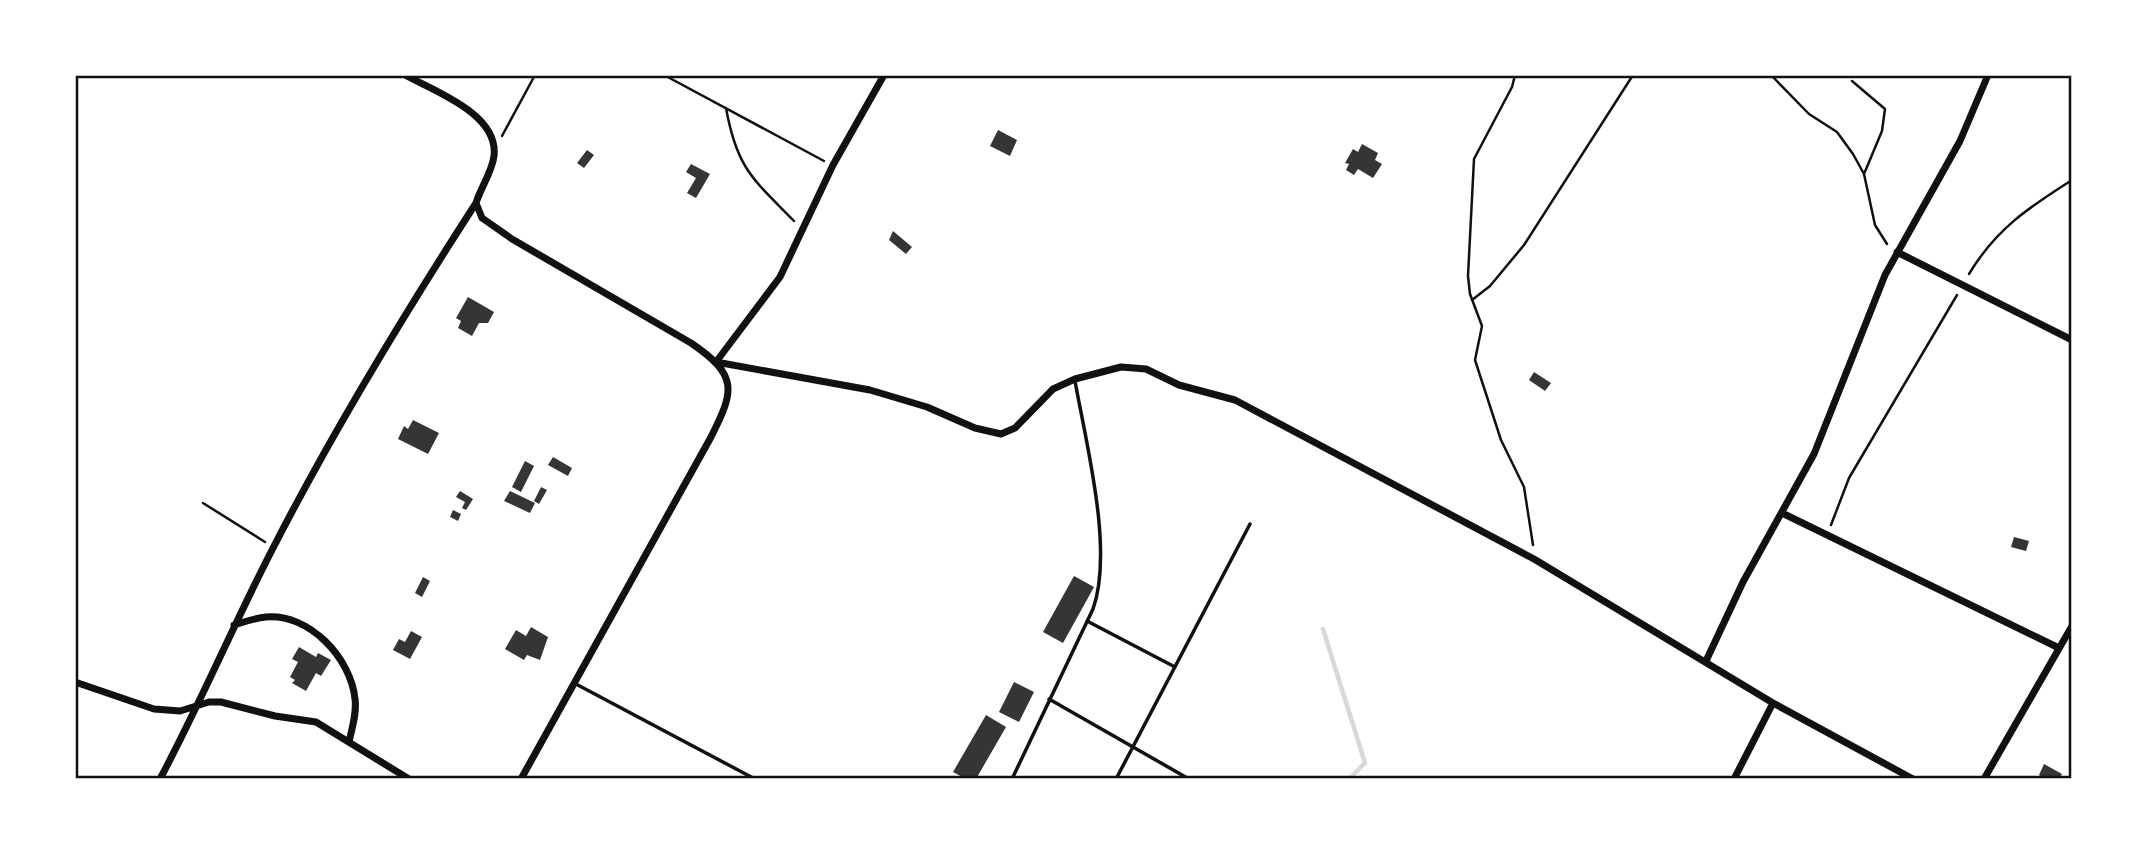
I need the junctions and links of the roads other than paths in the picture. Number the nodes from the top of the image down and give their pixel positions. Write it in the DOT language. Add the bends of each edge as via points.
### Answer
graph roads {
  1 [pos="405,75"];
  2 [pos="884,75"];
  3 [pos="1988,75"];
  4 [pos="476,203"];
  5 [pos="1897,252"];
  6 [pos="2072,340"];
  7 [pos="716,362"];
  8 [pos="1075,379"];
  9 [pos="1782,513"];
  10 [pos="1250,524"];
  11 [pos="1087,621"];
  12 [pos="234,625"];
  13 [pos="2072,626"];
  14 [pos="2059,648"];
  15 [pos="1706,661"];
  16 [pos="1176,667"];
  17 [pos="75,682"];
  18 [pos="574,683"];
  19 [pos="1049,699"];
  20 [pos="1773,703"];
  21 [pos="199,705"];
  22 [pos="349,742"];
  23 [pos="1134,747"];
  24 [pos="160,779"];
  25 [pos="409,779"];
  26 [pos="521,779"];
  27 [pos="755,779"];
  28 [pos="1012,779"];
  29 [pos="1116,779"];
  30 [pos="1189,779"];
  31 [pos="1734,779"];
  32 [pos="1913,779"];
  33 [pos="1984,779"];
  1 -- 4 [label="street" via="478,119 488,131 494,152"];
  2 -- 7 [label="street" via="833,165 780,277"];
  3 -- 5 [label="street" via="1960,141"];
  4 -- 7 [label="street" via="478,214 489,224"];
  4 -- 12 [label="street" via="395,331"];
  5 -- 6 [label="street"];
  5 -- 9 [label="street" via="1814,454"];
  7 -- 8 [label="street" via="870,390 995,434 1015,428 1053,389"];
  7 -- 18 [label="street" via="729,383 724,411"];
  8 -- 11 [label="lane" via="1101,568"];
  8 -- 15 [label="street" via="1139,367 1179,386 1235,400 1534,559"];
  9 -- 14 [label="street"];
  9 -- 15 [label="street"];
  10 -- 16 [label="lane"];
  11 -- 16 [label="lane"];
  11 -- 19 [label="lane"];
  12 -- 21 [label="street"];
  12 -- 22 [label="street" via="275,617 326,640 354,690"];
  13 -- 14 [label="street"];
  14 -- 33 [label="street"];
  15 -- 20 [label="street"];
  16 -- 23 [label="lane"];
  17 -- 21 [label="street" via="155,709 180,711"];
  18 -- 26 [label="street"];
  18 -- 27 [label="lane"];
  19 -- 23 [label="lane"];
  19 -- 28 [label="lane"];
  20 -- 31 [label="street"];
  20 -- 32 [label="street"];
  21 -- 22 [label="street" via="220,702 316,722"];
  21 -- 24 [label="street"];
  22 -- 25 [label="street"];
  23 -- 29 [label="lane"];
  23 -- 30 [label="lane"];
}
